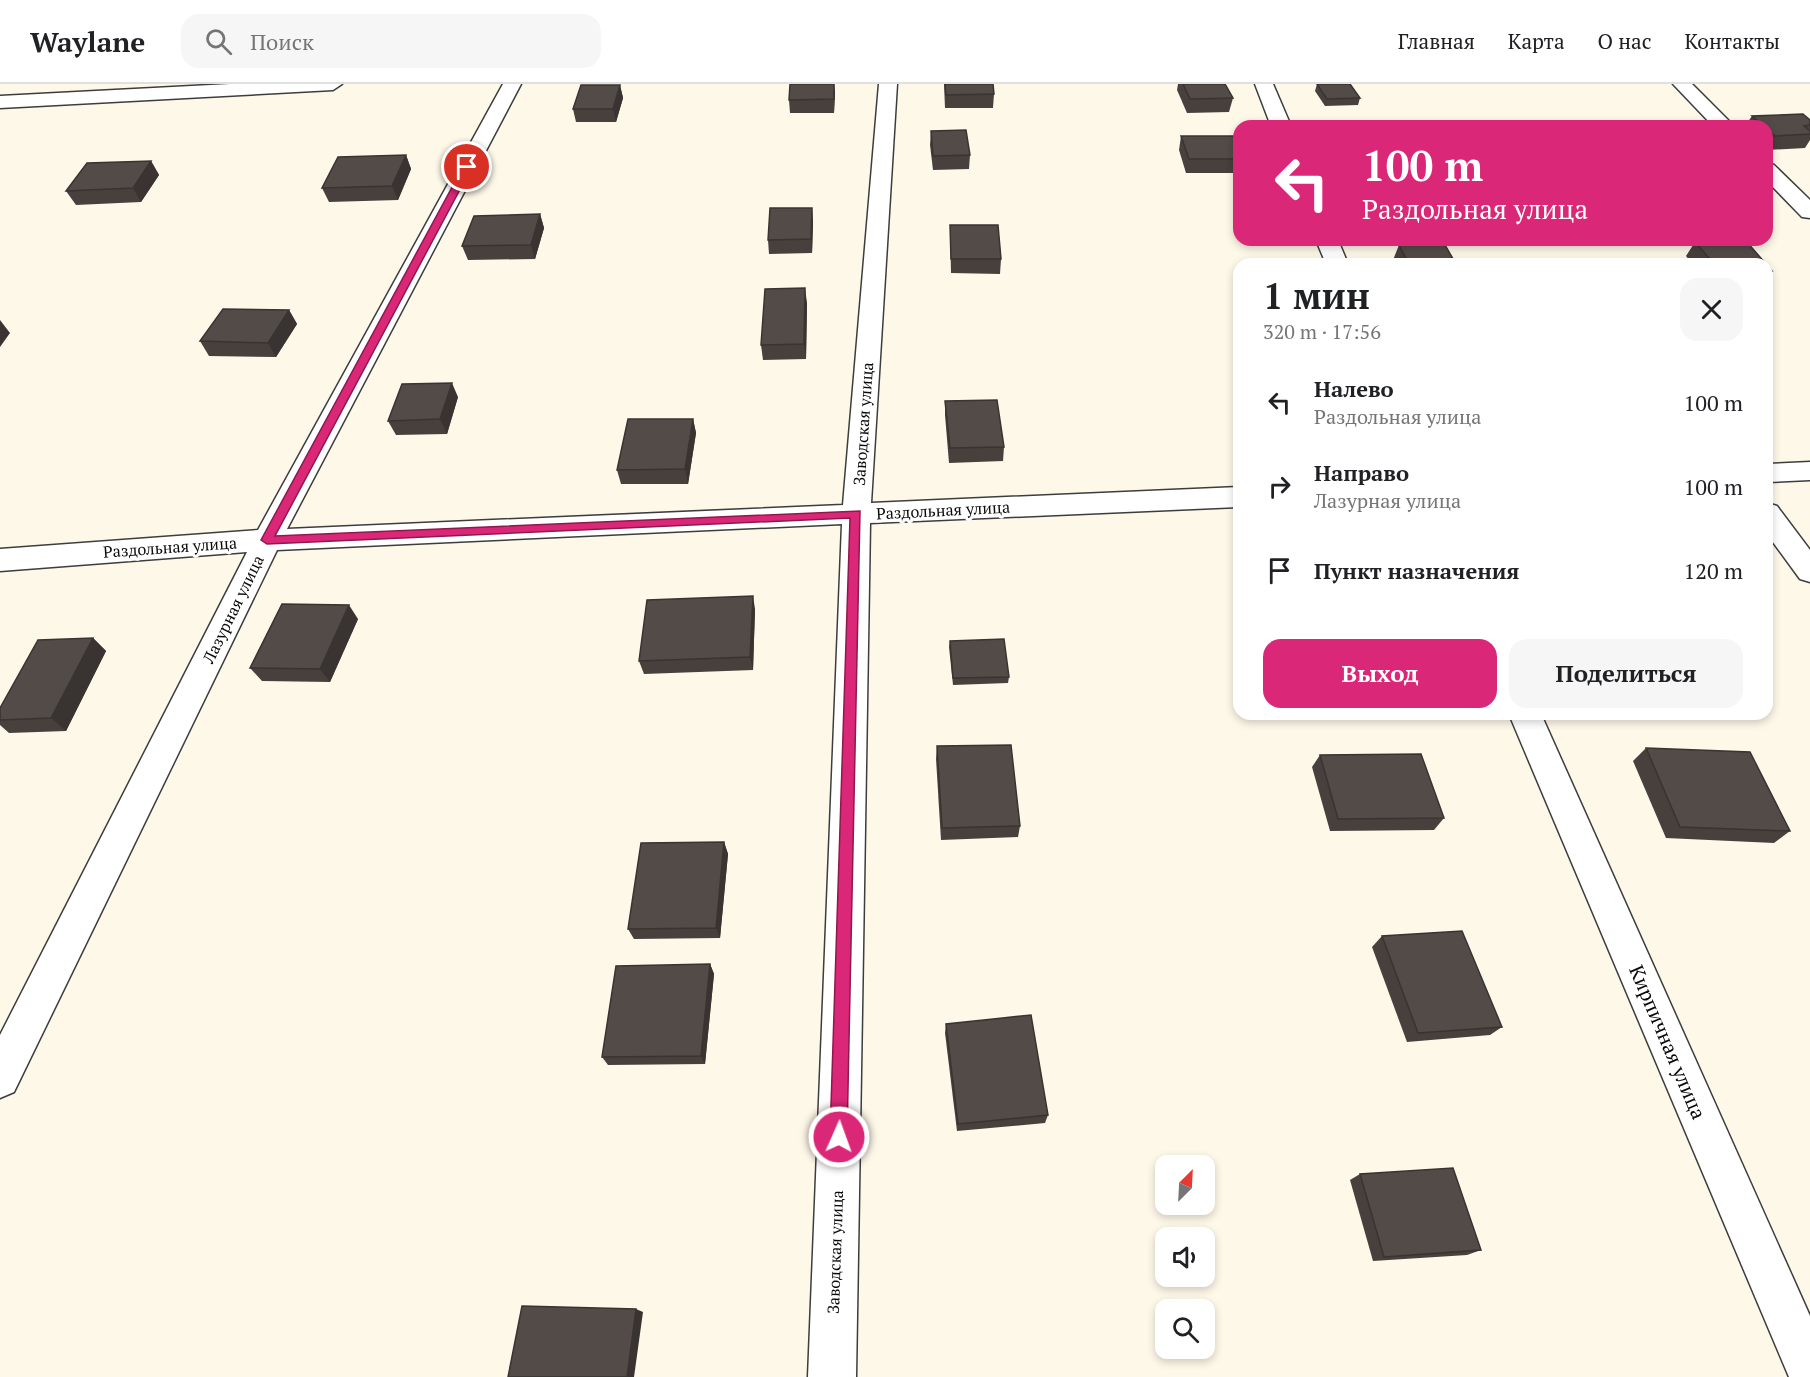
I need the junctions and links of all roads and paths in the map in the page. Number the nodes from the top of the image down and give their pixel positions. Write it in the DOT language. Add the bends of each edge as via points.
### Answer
graph roads {
  1 [pos="333,84"];
  2 [pos="512,84"];
  3 [pos="888,84"];
  4 [pos="1264,84"];
  5 [pos="1682,84"];
  6 [pos="0,102"];
  7 [pos="1279,120"];
  8 [pos="1718,120"];
  9 [pos="1773,175"];
  10 [pos="1810,212"];
  11 [pos="1810,471"];
  12 [pos="1773,473"];
  13 [pos="1233,497"];
  14 [pos="856,514"];
  15 [pos="1773,521"];
  16 [pos="267,540"];
  17 [pos="0,560"];
  18 [pos="1810,572"];
  19 [pos="1528,720"];
  20 [pos="0,1078"];
  21 [pos="1810,1370"];
  22 [pos="832,1377"];
  1 -- 6 [label="street"];
  2 -- 16 [label="street, Лазурная улица"];
  3 -- 14 [label="street, Заводская улица"];
  4 -- 7 [label="street"];
  5 -- 8 [label="street"];
  9 -- 10 [label="street"];
  11 -- 12 [label="street"];
  13 -- 14 [label="street, Раздольная улица"];
  14 -- 16 [label="street, Раздольная улица"];
  14 -- 22 [label="street, Заводская улица"];
  15 -- 18 [label="street"];
  16 -- 17 [label="street, Раздольная улица"];
  16 -- 20 [label="street, Лазурная улица"];
  19 -- 21 [label="street, Кирпичная улица"];
}
